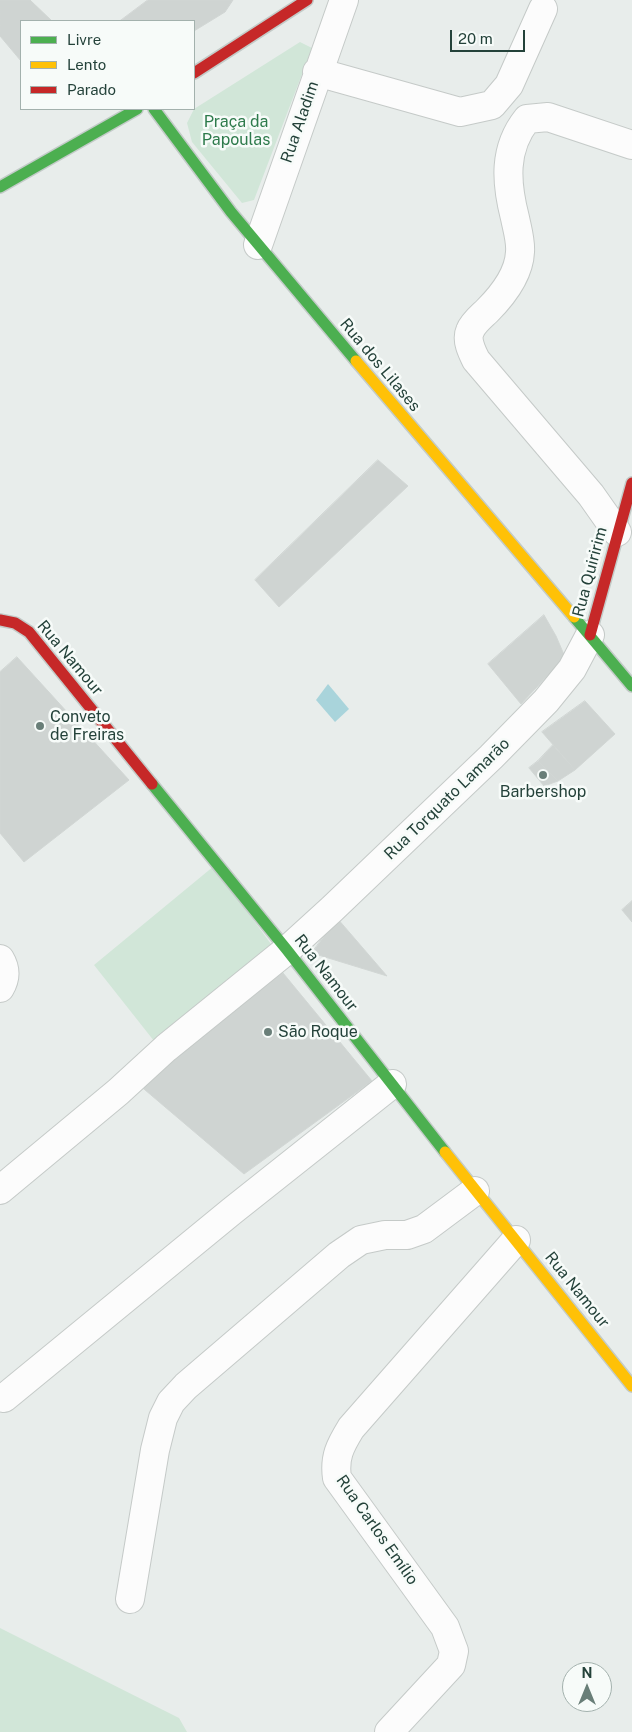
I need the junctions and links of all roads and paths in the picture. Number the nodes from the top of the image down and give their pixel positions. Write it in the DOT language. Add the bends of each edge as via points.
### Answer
graph roads {
  1 [pos="344,0"];
  2 [pos="290,4"];
  3 [pos="543,9"];
  4 [pos="195,72"];
  5 [pos="317,72"];
  6 [pos="136,110"];
  7 [pos="155,110"];
  8 [pos="632,145"];
  9 [pos="0,188"];
  10 [pos="258,245"];
  11 [pos="632,483"];
  12 [pos="621,541"];
  13 [pos="0,620"];
  14 [pos="590,635"];
  15 [pos="632,686"];
  16 [pos="287,950"];
  17 [pos="0,959"];
  18 [pos="0,988"];
  19 [pos="392,1084"];
  20 [pos="0,1190"];
  21 [pos="475,1191"];
  22 [pos="516,1240"];
  23 [pos="632,1386"];
  24 [pos="4,1398"];
  25 [pos="130,1599"];
  26 [pos="391,1731"];
  1 -- 5 [label="street, Rua Aladim"];
  2 -- 4 [label="street"];
  3 -- 5 [label="street" via="509,84 492,105 460,112"];
  5 -- 10 [label="street, Rua Aladim"];
  6 -- 9 [label="street"];
  7 -- 10 [label="street, Rua dos Lilases"];
  8 -- 12 [label="street" via="548,117 527,119 510,155 507,174 520,251 515,272 503,296 470,331 470,345 476,360 591,495"];
  10 -- 14 [label="street, Rua dos Lilases"];
  11 -- 12 [label="street, Rua Quiririm"];
  12 -- 14 [label="street, Rua Quiririm"];
  13 -- 16 [label="street, Rua Namour" via="16,623 29,632"];
  14 -- 15 [label="street, Rua Quiririm"];
  14 -- 16 [label="street, Rua Torquato Lamarão" via="572,669 546,701 491,758"];
  16 -- 19 [label="street, Rua Namour"];
  16 -- 20 [label="street, Rua Torquato Lamarão"];
  17 -- 18 [label="street" via="5,970 5,980"];
  19 -- 21 [label="street, Rua Namour"];
  19 -- 24 [label="street"];
  21 -- 22 [label="street, Rua Namour"];
  21 -- 25 [label="street" via="424,1229 407,1235 361,1240 339,1255 171,1402 163,1418 155,1450"];
  22 -- 23 [label="street, Rua Namour"];
  22 -- 26 [label="street, Rua Carlos Emílio" via="351,1428 340,1446 335,1465 337,1478 445,1627 454,1651 451,1666"];
}
